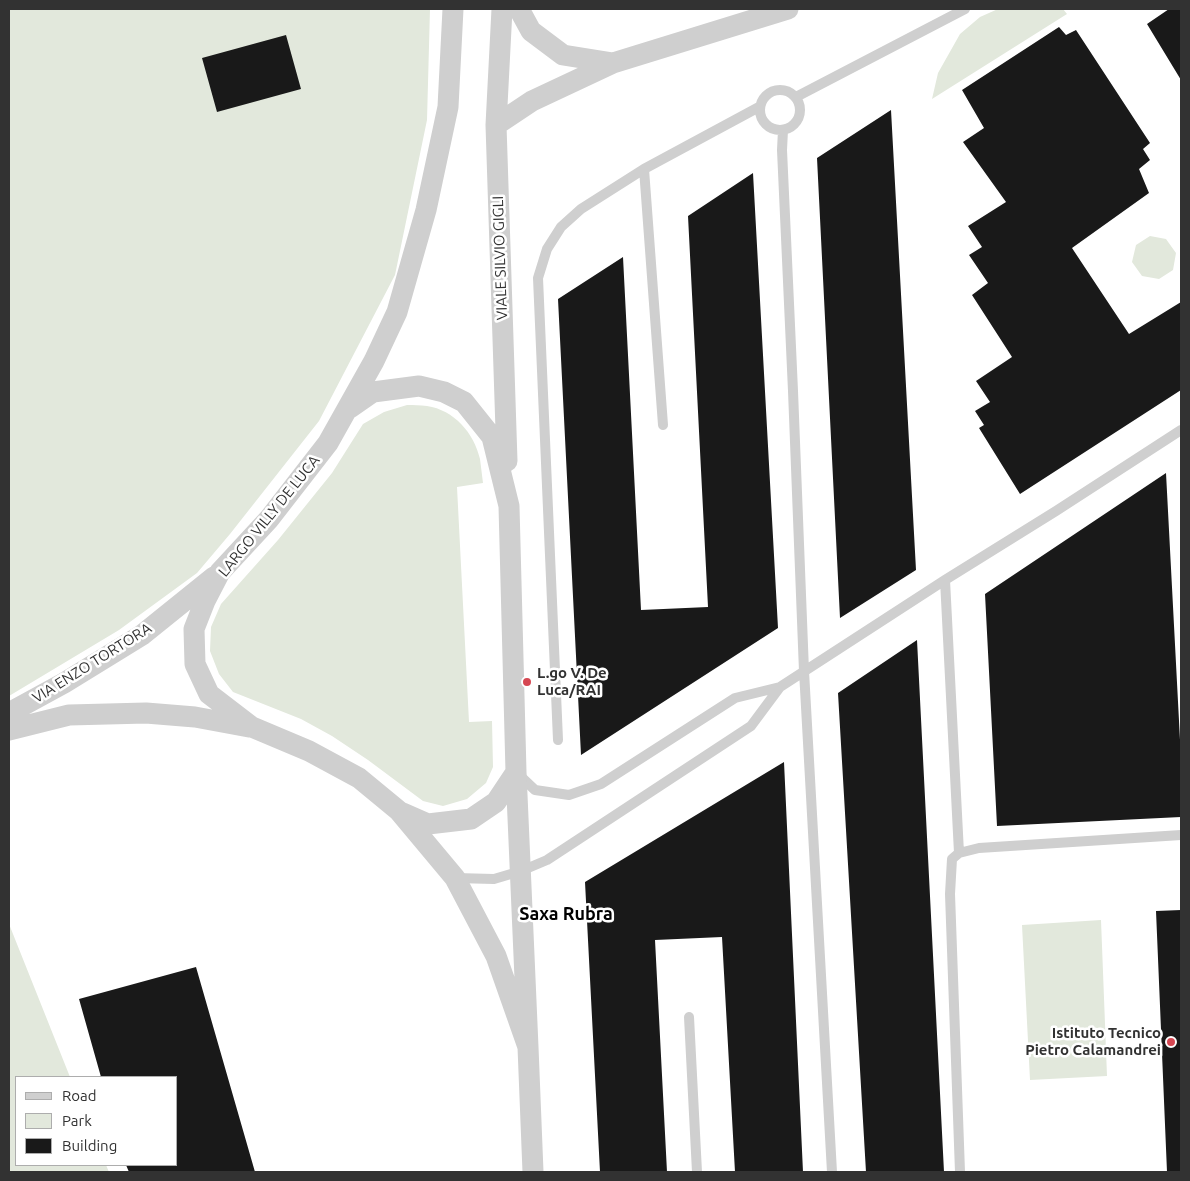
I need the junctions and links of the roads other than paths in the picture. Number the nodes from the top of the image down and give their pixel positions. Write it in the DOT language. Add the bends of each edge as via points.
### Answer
graph roads {
  1 [pos="453,9"];
  2 [pos="502,9"];
  3 [pos="519,9"];
  4 [pos="788,9"];
  5 [pos="965,9"];
  6 [pos="613,63"];
  7 [pos="796,97"];
  8 [pos="759,107"];
  9 [pos="496,125"];
  10 [pos="784,130"];
  11 [pos="644,169"];
  12 [pos="346,411"];
  13 [pos="663,425"];
  14 [pos="1181,430"];
  15 [pos="509,506"];
  16 [pos="220,572"];
  17 [pos="945,580"];
  18 [pos="804,671"];
  19 [pos="780,687"];
  20 [pos="9,713"];
  21 [pos="252,727"];
  22 [pos="9,730"];
  23 [pos="558,740"];
  24 [pos="516,772"];
  25 [pos="399,811"];
  26 [pos="1181,835"];
  27 [pos="959,853"];
  28 [pos="521,871"];
  29 [pos="455,878"];
  30 [pos="688,1018"];
  31 [pos="528,1046"];
  32 [pos="533,1172"];
  33 [pos="697,1172"];
  34 [pos="832,1172"];
  35 [pos="960,1172"];
  1 -- 12 [label="street" via="448,107 426,210 397,312"];
  2 -- 9 [label="street, VIALE SILVIO GIGLI"];
  3 -- 6 [label="street" via="531,31 564,55"];
  4 -- 6 [label="street"];
  5 -- 7 [label="lane"];
  6 -- 9 [label="street" via="532,101"];
  7 -- 8 [label="lane" via="791,92 777,89 765,95"];
  7 -- 10 [label="lane" via="799,117 796,123"];
  8 -- 10 [label="lane" via="765,125"];
  8 -- 11 [label="lane"];
  9 -- 15 [label="street, VIALE SILVIO GIGLI"];
  10 -- 18 [label="lane" via="782,150"];
  11 -- 13 [label="lane"];
  11 -- 23 [label="lane" via="581,209 561,228 547,249 538,278"];
  12 -- 15 [label="street, LARGO VILLY DE LUCA" via="373,392 419,386 444,392 464,402 492,437"];
  12 -- 16 [label="street, LARGO VILLY DE LUCA" via="328,443 269,520"];
  14 -- 17 [label="lane"];
  15 -- 24 [label="street, LARGO VILLY DE LUCA"];
  16 -- 20 [label="street, VIA ENZO TORTORA" via="142,635"];
  16 -- 21 [label="street, LARGO VILLY DE LUCA" via="194,629 195,664 209,694"];
  17 -- 18 [label="lane"];
  17 -- 27 [label="lane"];
  18 -- 19 [label="lane"];
  18 -- 34 [label="lane"];
  19 -- 24 [label="lane" via="735,698 601,784 569,795 536,790"];
  19 -- 28 [label="lane" via="751,726 547,860"];
  21 -- 22 [label="street, VIA ENZO TORTORA" via="146,713 69,715"];
  21 -- 25 [label="street, LARGO VILLY DE LUCA" via="309,751 359,778"];
  24 -- 25 [label="street, LARGO VILLY DE LUCA" via="496,802 471,819 428,824"];
  24 -- 28 [label="street, LARGO VILLY DE LUCA"];
  25 -- 29 [label="street, LARGO VILLY DE LUCA"];
  26 -- 27 [label="lane" via="979,848"];
  27 -- 35 [label="lane" via="952,859 950,894"];
  28 -- 29 [label="lane" via="494,879"];
  28 -- 31 [label="street, LARGO VILLY DE LUCA"];
  29 -- 31 [label="street, LARGO VILLY DE LUCA" via="496,956"];
  30 -- 33 [label="lane"];
  31 -- 32 [label="street"];
}
